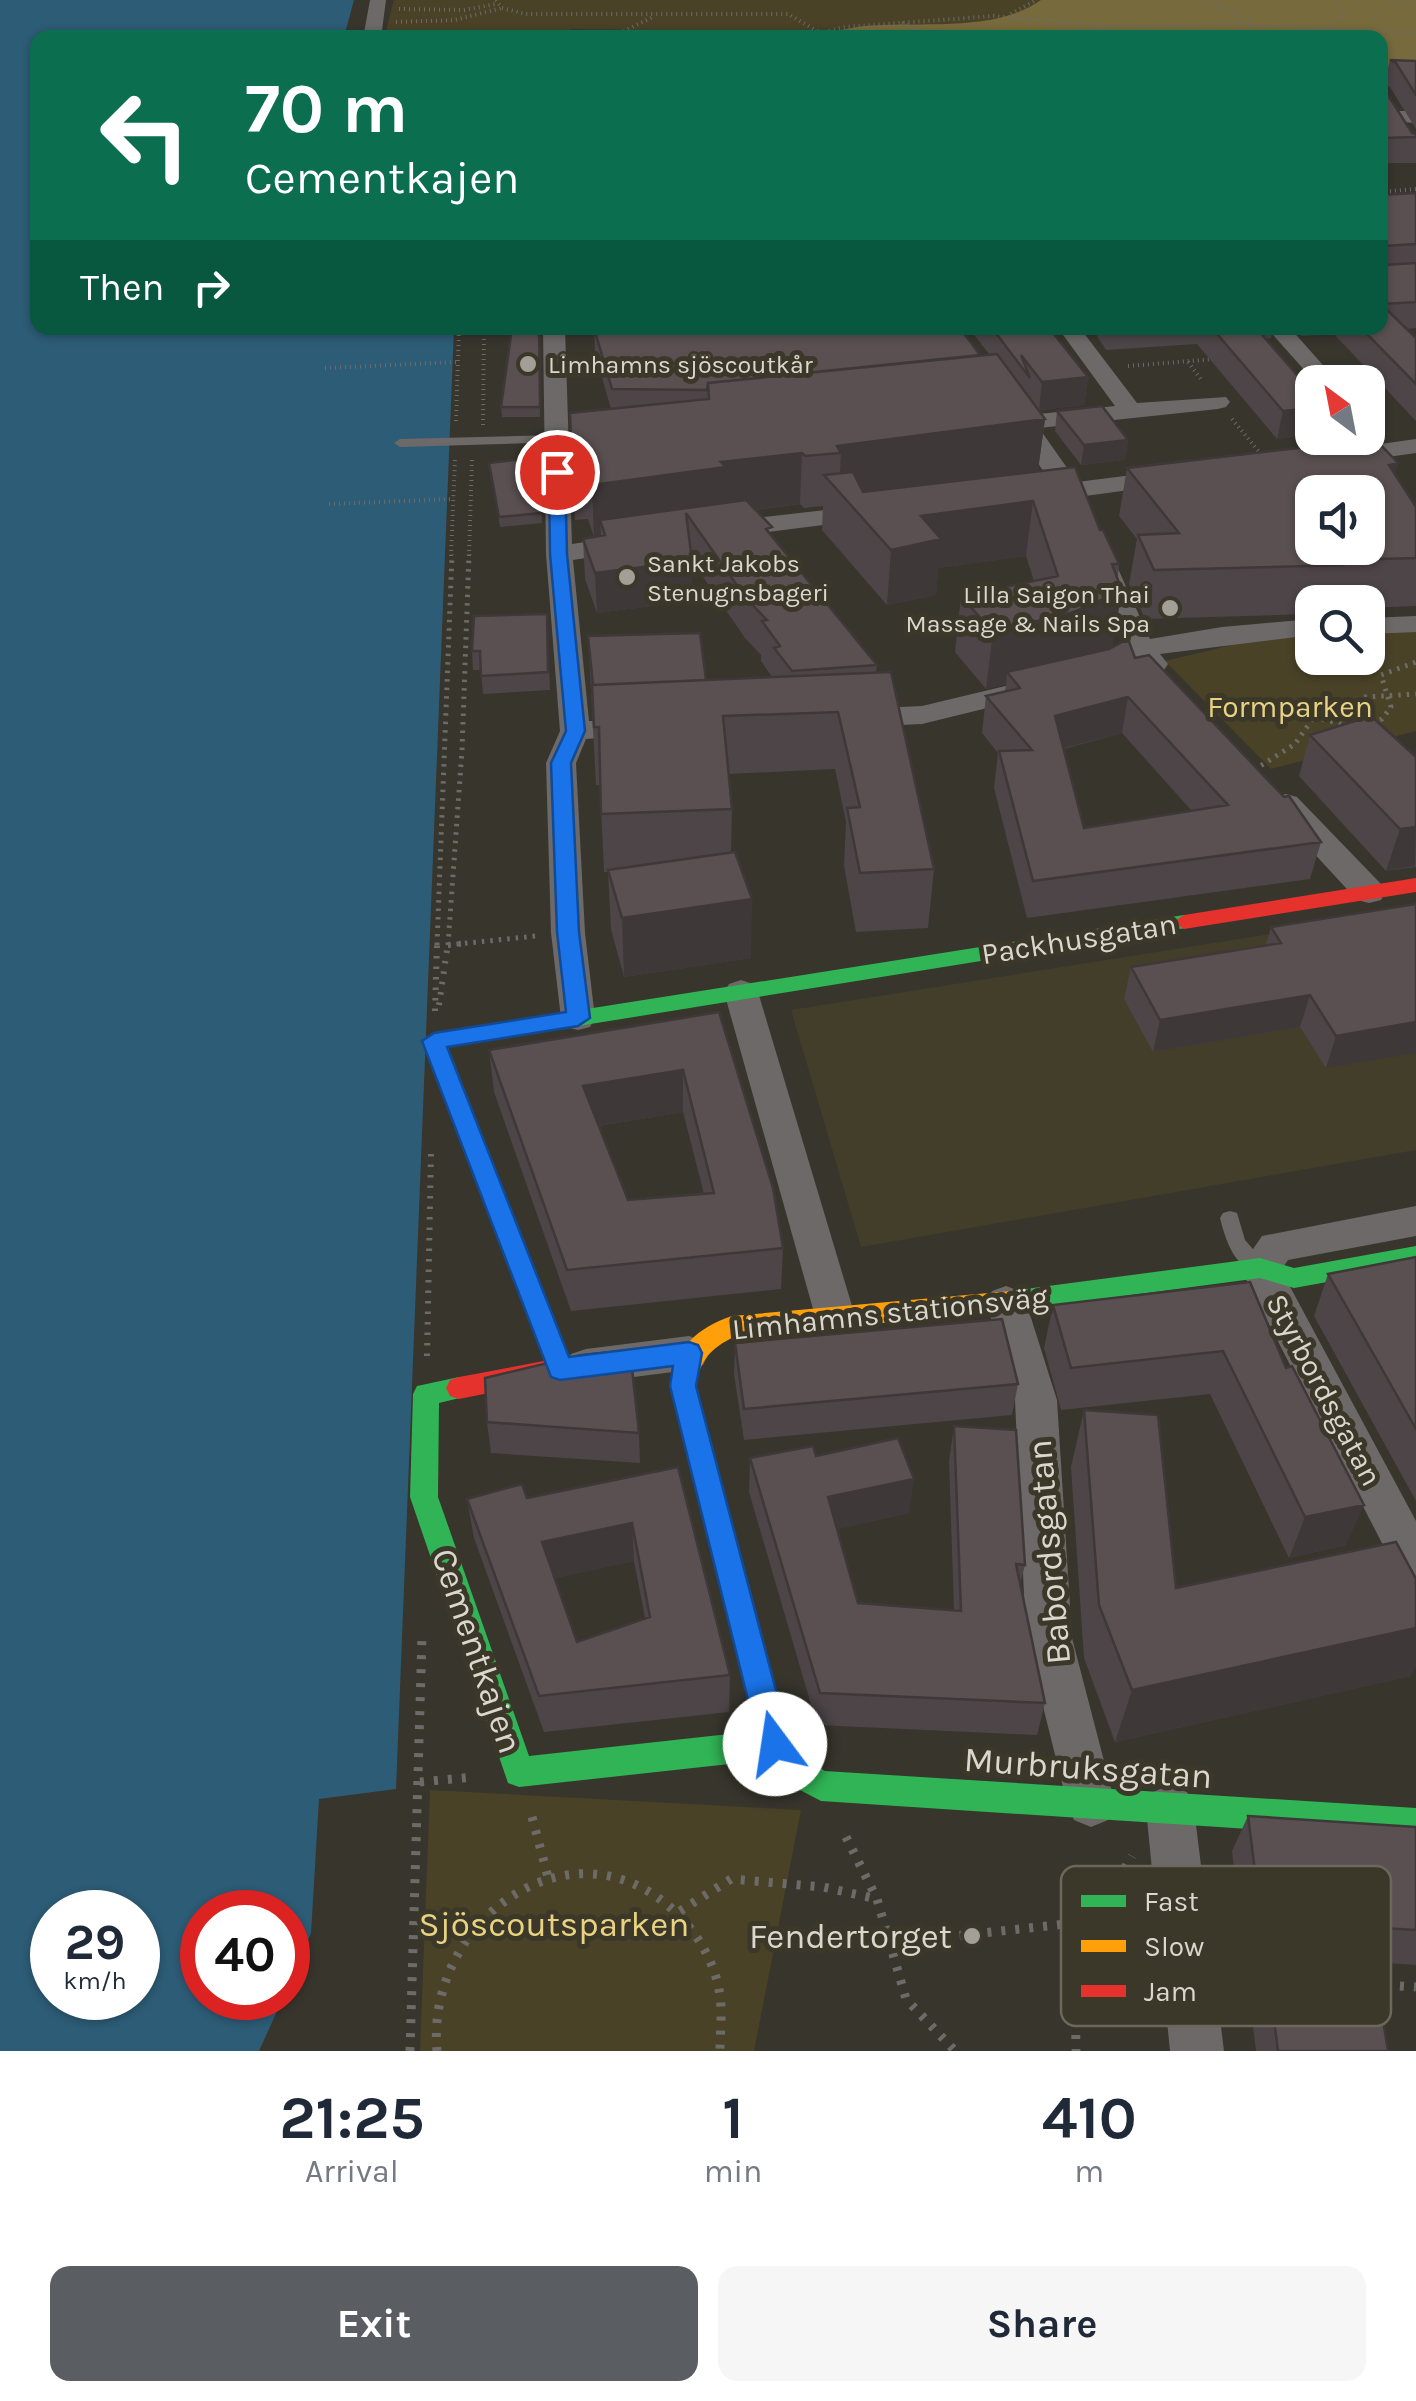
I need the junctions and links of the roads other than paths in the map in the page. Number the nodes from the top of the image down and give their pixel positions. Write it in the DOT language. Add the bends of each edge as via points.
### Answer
graph roads {
  1 [pos="1388,74"];
  2 [pos="1416,74"];
  3 [pos="1416,117"];
  4 [pos="1398,126"];
  5 [pos="554,335"];
  6 [pos="1074,335"];
  7 [pos="1284,335"];
  8 [pos="1312,365"];
  9 [pos="1003,396"];
  10 [pos="1218,402"];
  11 [pos="1131,412"];
  12 [pos="1022,423"];
  13 [pos="610,436"];
  14 [pos="556,438"];
  15 [pos="400,443"];
  16 [pos="1385,446"];
  17 [pos="1416,446"];
  18 [pos="1388,450"];
  19 [pos="1309,460"];
  20 [pos="1190,476"];
  21 [pos="1071,492"];
  22 [pos="1013,498"];
  23 [pos="897,510"];
  24 [pos="688,535"];
  25 [pos="651,540"];
  26 [pos="559,554"];
  27 [pos="1416,624"];
  28 [pos="1385,625"];
  29 [pos="1295,628"];
  30 [pos="1140,649"];
  31 [pos="1173,684"];
  32 [pos="826,719"];
  33 [pos="672,726"];
  34 [pos="576,731"];
  35 [pos="1254,770"];
  36 [pos="1416,885"];
  37 [pos="1370,892"];
  38 [pos="741,992"];
  39 [pos="578,1018"];
  40 [pos="1230,1218"];
  41 [pos="1416,1221"];
  42 [pos="1416,1256"];
  43 [pos="1260,1268"];
  44 [pos="1006,1302"];
  45 [pos="835,1316"];
  46 [pos="689,1353"];
  47 [pos="560,1369"];
  48 [pos="1416,1564"];
  49 [pos="775,1744"];
  50 [pos="1091,1803"];
  51 [pos="1157,1823"];
  52 [pos="1416,1824"];
  53 [pos="1164,1866"];
  54 [pos="1192,2026"];
  55 [pos="1196,2051"];
  1 -- 2 [label="street"];
  3 -- 4 [label="street"];
  5 -- 14 [label="street"];
  6 -- 11 [label="street"];
  7 -- 8 [label="street"];
  9 -- 12 [label="street"];
  10 -- 11 [label="street"];
  11 -- 12 [label="street"];
  12 -- 21 [label="street"];
  13 -- 14 [label="lane"];
  14 -- 15 [label="lane"];
  14 -- 26 [label="street"];
  16 -- 18 [label="street"];
  17 -- 18 [label="street"];
  18 -- 19 [label="street"];
  20 -- 21 [label="street"];
  21 -- 22 [label="street"];
  21 -- 30 [label="street"];
  23 -- 24 [label="street"];
  25 -- 26 [label="street"];
  26 -- 34 [label="street"];
  27 -- 28 [label="street"];
  29 -- 30 [label="street"];
  30 -- 31 [label="street"];
  30 -- 32 [label="street" via="1092,675 922,715"];
  33 -- 34 [label="street"];
  34 -- 39 [label="street" via="561,763"];
  35 -- 37 [label="street"];
  36 -- 37 [label="street, Packhusgatan"];
  37 -- 38 [label="street, Packhusgatan"];
  38 -- 39 [label="street, Packhusgatan"];
  38 -- 45 [label="street"];
  39 -- 47 [label="street" via="434,1041"];
  40 -- 43 [label="lane" via="1236,1243"];
  41 -- 43 [label="street, Limhamns stationsväg" via="1276,1247"];
  42 -- 43 [label="street, Limhamns stationsväg" via="1294,1278"];
  43 -- 44 [label="street, Limhamns stationsväg"];
  43 -- 48 [label="street, Styrbordsgatan"];
  44 -- 45 [label="street, Limhamns stationsväg"];
  44 -- 50 [label="street, Babordsgatan" via="1036,1400 1049,1638"];
  45 -- 46 [label="street, Limhamns stationsväg" via="732,1327"];
  46 -- 47 [label="street"];
  46 -- 49 [label="street" via="683,1386"];
  47 -- 49 [label="street, Cementkajen" via="426,1394 424,1497 519,1772"];
  49 -- 50 [label="street, Murbruksgatan" via="788,1767 821,1786"];
  50 -- 51 [label="street, Murbruksgatan"];
  51 -- 52 [label="street, Murbruksgatan"];
  51 -- 53 [label="street"];
  54 -- 55 [label="street"];
}
